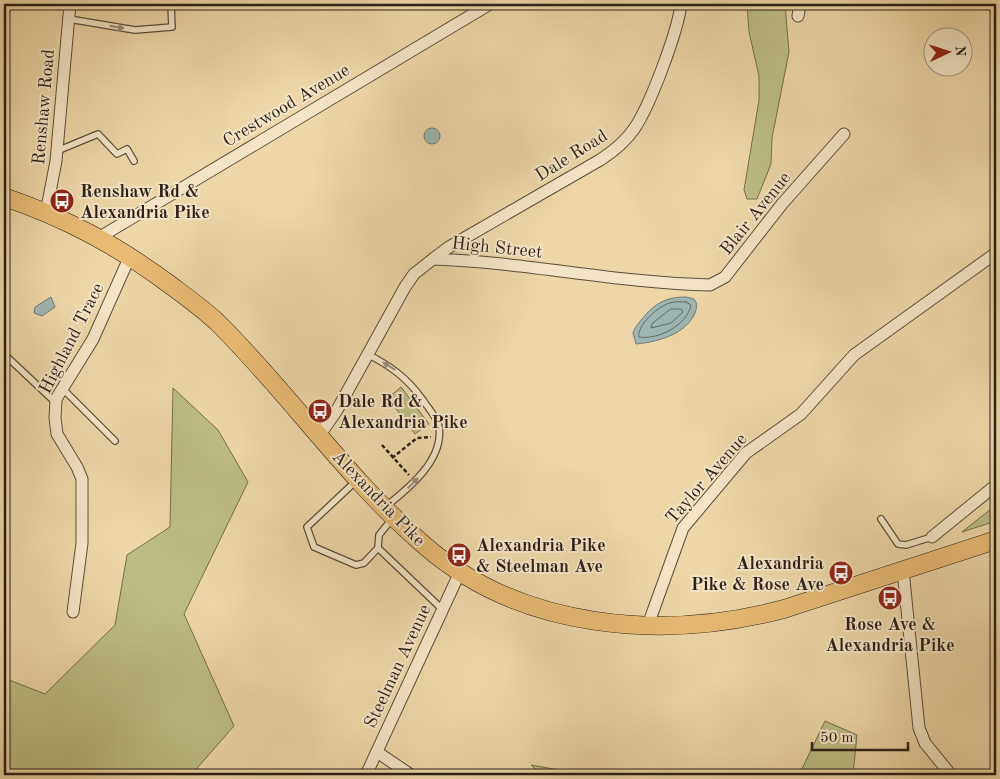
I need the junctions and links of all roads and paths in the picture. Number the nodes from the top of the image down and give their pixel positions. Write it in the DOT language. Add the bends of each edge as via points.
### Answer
graph roads {
  1 [pos="70,4"];
  2 [pos="171,4"];
  3 [pos="490,4"];
  4 [pos="681,4"];
  5 [pos="800,4"];
  6 [pos="798,16"];
  7 [pos="69,19"];
  8 [pos="844,134"];
  9 [pos="57,151"];
  10 [pos="134,161"];
  11 [pos="4,197"];
  12 [pos="46,213"];
  13 [pos="100,237"];
  14 [pos="996,254"];
  15 [pos="130,256"];
  16 [pos="433,259"];
  17 [pos="679,283"];
  18 [pos="4,354"];
  19 [pos="367,354"];
  20 [pos="62,388"];
  21 [pos="56,403"];
  22 [pos="319,436"];
  23 [pos="438,438"];
  24 [pos="115,441"];
  25 [pos="382,445"];
  26 [pos="392,458"];
  27 [pos="359,478"];
  28 [pos="415,481"];
  29 [pos="996,485"];
  30 [pos="390,513"];
  31 [pos="881,519"];
  32 [pos="932,536"];
  33 [pos="996,540"];
  34 [pos="378,548"];
  35 [pos="903,570"];
  36 [pos="460,572"];
  37 [pos="443,610"];
  38 [pos="73,612"];
  39 [pos="648,625"];
  40 [pos="377,752"];
  41 [pos="366,775"];
  42 [pos="411,775"];
  43 [pos="951,775"];
  1 -- 7 [label="street, Renshaw Road"];
  7 -- 2 [label="lane, one-way" via="135,30 172,27"];
  3 -- 13 [label="street, Crestwood Avenue"];
  4 -- 16 [label="street, Dale Road" via="674,33 636,128 620,146"];
  5 -- 6 [label="street"];
  7 -- 9 [label="street, Renshaw Road"];
  8 -- 17 [label="street, Blair Avenue" via="782,204 725,277 710,284"];
  9 -- 10 [label="lane" via="98,134 117,154 127,149"];
  9 -- 12 [label="street, Renshaw Road"];
  11 -- 12 [label="main road, Alexandria Pike"];
  12 -- 13 [label="main road, Alexandria Pike"];
  13 -- 15 [label="main road, Alexandria Pike"];
  14 -- 39 [label="street, Taylor Avenue" via="854,355 800,414 746,453 683,528"];
  15 -- 20 [label="street, Highland Trace" via="93,339"];
  15 -- 22 [label="main road, Alexandria Pike" via="215,320"];
  16 -- 17 [label="street, High Street" via="473,260 589,276"];
  16 -- 19 [label="street, High Street" via="414,274 404,288"];
  18 -- 21 [label="lane"];
  19 -- 22 [label="street, High Street"];
  23 -- 19 [label="lane, one-way" via="439,427 435,418 408,380 391,366"];
  20 -- 21 [label="street, Highland Trace"];
  20 -- 24 [label="lane"];
  21 -- 38 [label="street, Highland Trace" via="57,434 82,479 82,543"];
  22 -- 27 [label="main road, Alexandria Pike"];
  23 -- 26 [label="path" via="417,438"];
  23 -- 28 [label="lane" via="434,453"];
  25 -- 26 [label="path"];
  26 -- 28 [label="path"];
  27 -- 30 [label="main road, Alexandria Pike"];
  27 -- 34 [label="lane" via="307,527 314,547 356,565 364,563"];
  30 -- 28 [label="lane, one-way"];
  29 -- 32 [label="street"];
  30 -- 34 [label="lane" via="379,535"];
  30 -- 36 [label="main road, Alexandria Pike" via="425,546"];
  31 -- 32 [label="lane" via="898,544 906,545"];
  33 -- 35 [label="main road, Alexandria Pike"];
  34 -- 37 [label="lane"];
  35 -- 39 [label="main road, Alexandria Pike" via="753,618 691,626"];
  35 -- 43 [label="street" via="919,728 925,743"];
  36 -- 37 [label="street, Steelman Avenue"];
  36 -- 39 [label="main road, Alexandria Pike" via="537,608 621,625"];
  37 -- 40 [label="street, Steelman Avenue"];
  40 -- 41 [label="street, Steelman Avenue"];
  40 -- 42 [label="street"];
}
